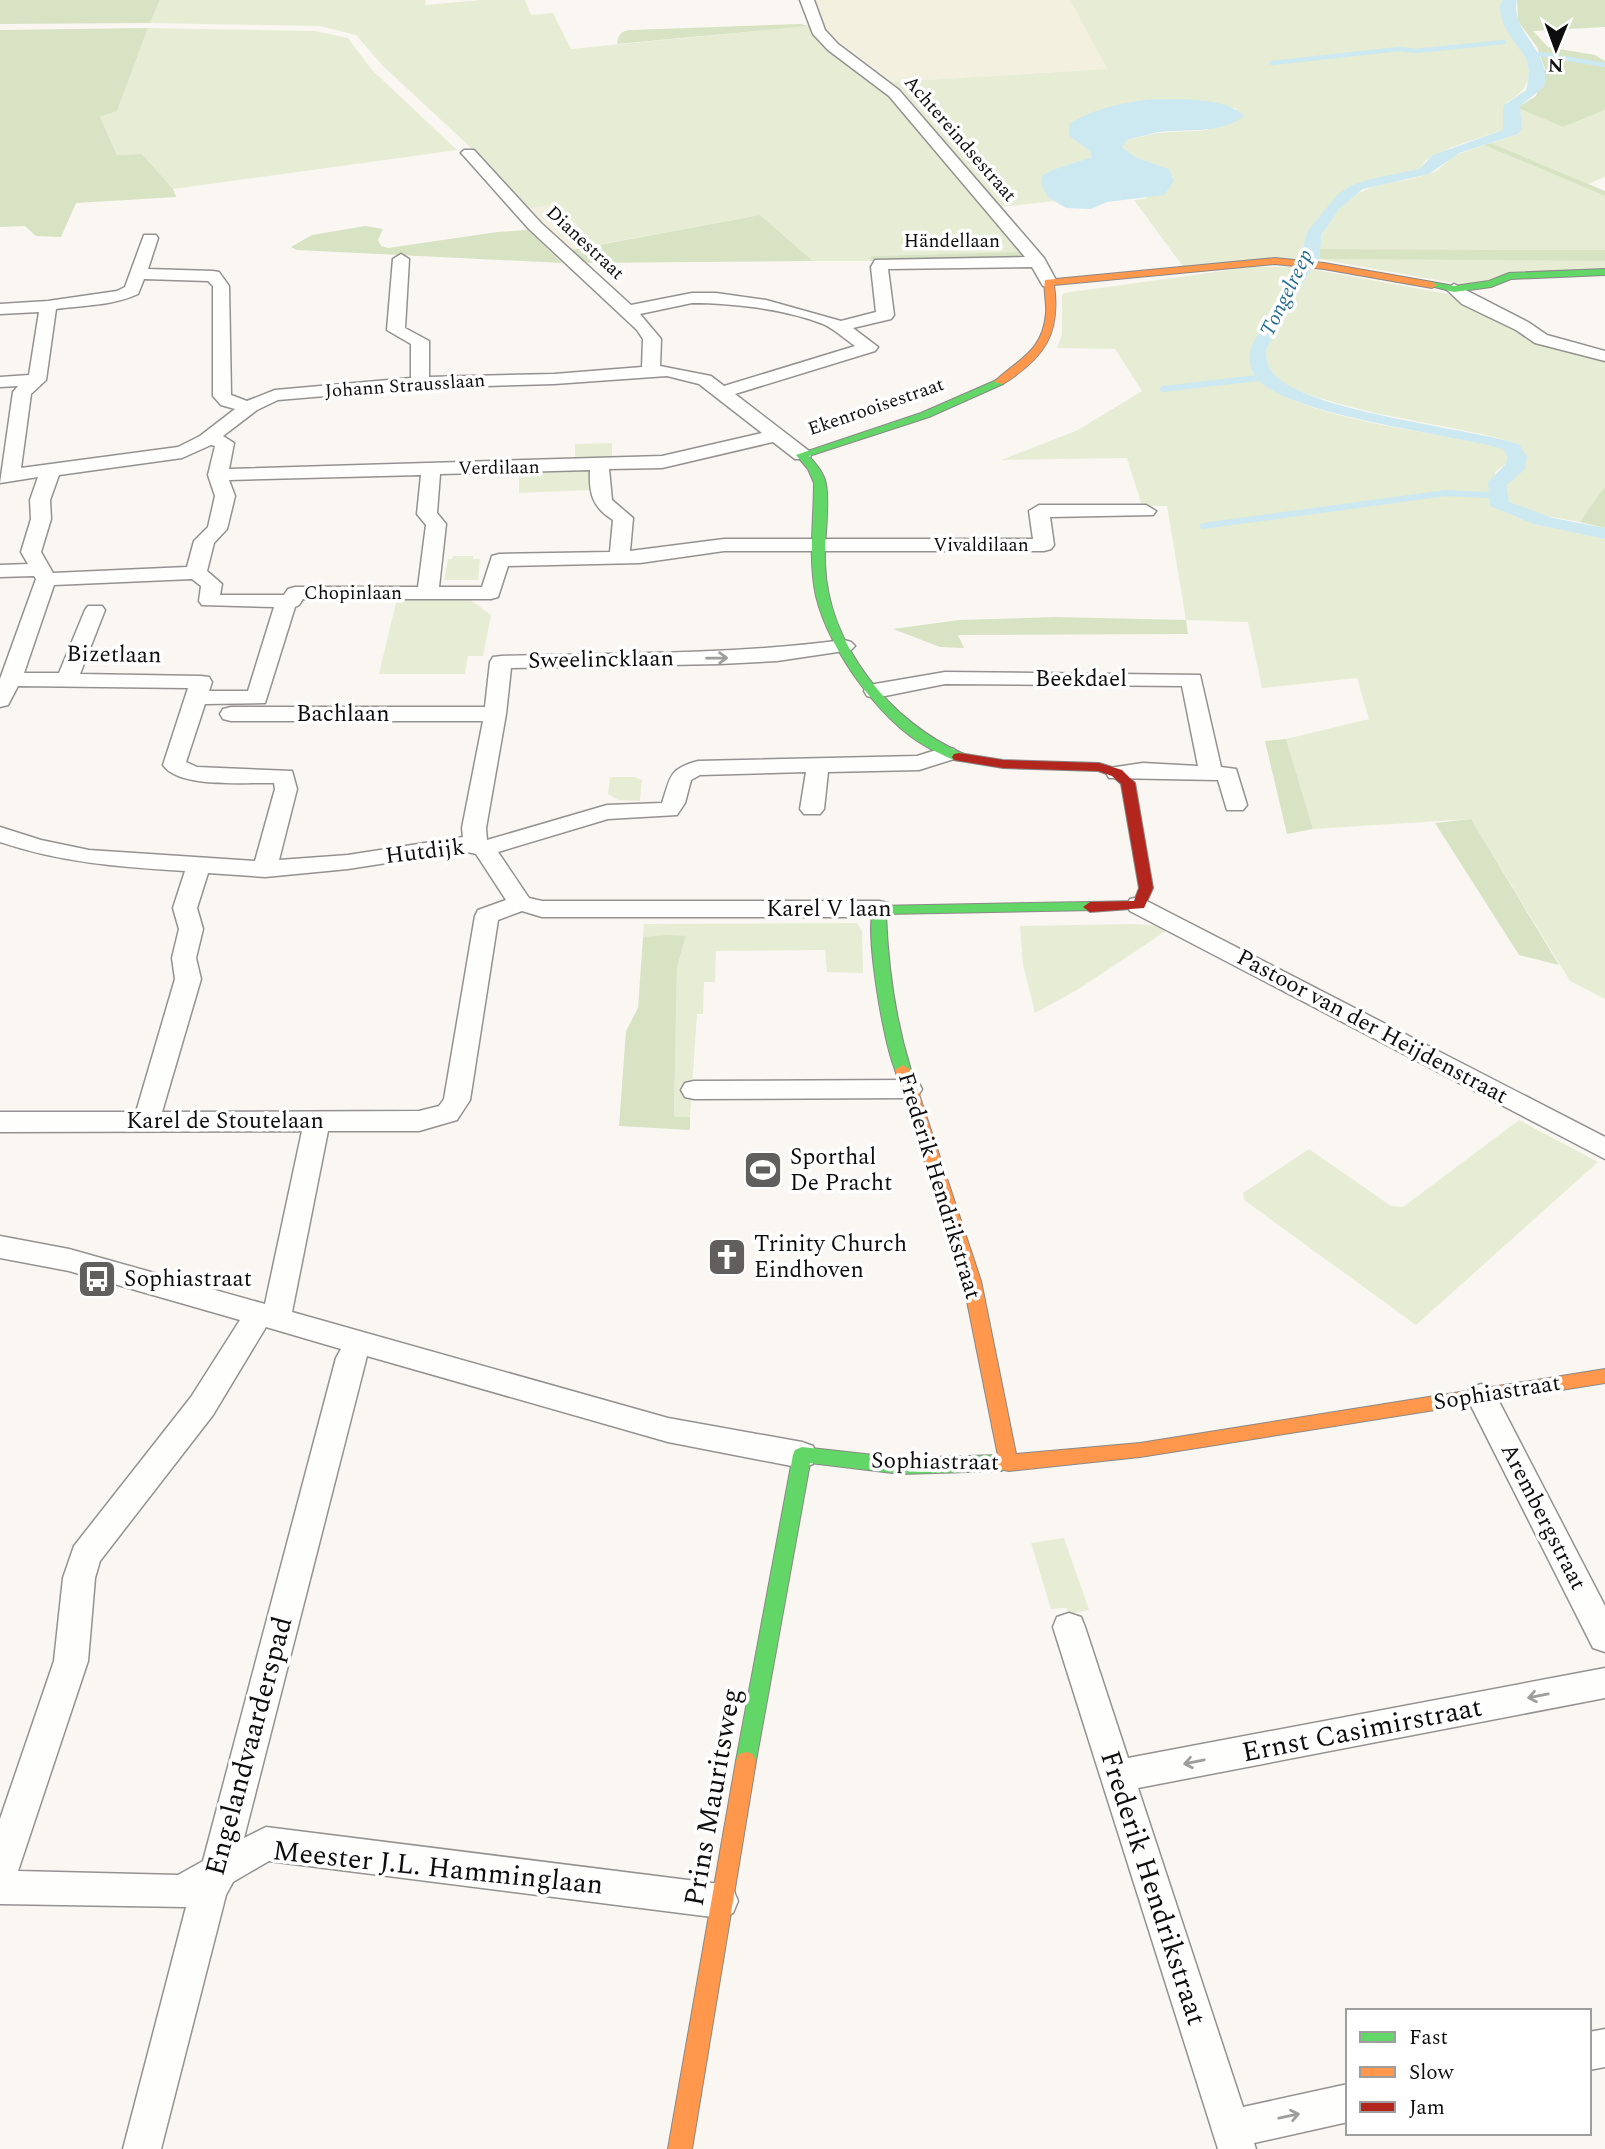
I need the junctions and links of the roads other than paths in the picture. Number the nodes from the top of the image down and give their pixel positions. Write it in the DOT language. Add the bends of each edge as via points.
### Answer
graph roads {
  1 [pos="807,0"];
  2 [pos="469,153"];
  3 [pos="150,238"];
  4 [pos="401,259"];
  5 [pos="1038,262"];
  6 [pos="1605,272"];
  7 [pos="139,274"];
  8 [pos="1049,282"];
  9 [pos="1454,289"];
  10 [pos="48,306"];
  11 [pos="0,309"];
  12 [pos="628,311"];
  13 [pos="841,326"];
  14 [pos="1605,356"];
  15 [pos="651,371"];
  16 [pos="37,380"];
  17 [pos="0,382"];
  18 [pos="420,383"];
  19 [pos="722,392"];
  20 [pos="250,407"];
  21 [pos="778,435"];
  22 [pos="210,438"];
  23 [pos="802,455"];
  24 [pos="600,465"];
  25 [pos="431,467"];
  26 [pos="51,470"];
  27 [pos="218,475"];
  28 [pos="5,476"];
  29 [pos="1146,511"];
  30 [pos="820,544"];
  31 [pos="620,557"];
  32 [pos="0,571"];
  33 [pos="196,573"];
  34 [pos="43,575"];
  35 [pos="428,593"];
  36 [pos="286,601"];
  37 [pos="95,610"];
  38 [pos="844,646"];
  39 [pos="11,679"];
  40 [pos="67,680"];
  41 [pos="875,691"];
  42 [pos="0,700"];
  43 [pos="194,706"];
  44 [pos="495,714"];
  45 [pos="946,754"];
  46 [pos="818,764"];
  47 [pos="1117,773"];
  48 [pos="1211,774"];
  49 [pos="1235,805"];
  50 [pos="812,809"];
  51 [pos="0,834"];
  52 [pos="480,847"];
  53 [pos="199,865"];
  54 [pos="265,869"];
  55 [pos="520,903"];
  56 [pos="1139,905"];
  57 [pos="879,909"];
  58 [pos="909,1089"];
  59 [pos="694,1090"];
  60 [pos="448,1113"];
  61 [pos="317,1121"];
  62 [pos="0,1122"];
  63 [pos="146,1122"];
  64 [pos="1605,1149"];
  65 [pos="0,1247"];
  66 [pos="268,1317"];
  67 [pos="358,1344"];
  68 [pos="1605,1376"];
  69 [pos="1481,1396"];
  70 [pos="802,1455"];
  71 [pos="1009,1463"];
  72 [pos="1069,1628"];
  73 [pos="1605,1638"];
  74 [pos="1605,1683"];
  75 [pos="1119,1776"];
  76 [pos="0,1871"];
  77 [pos="220,1871"];
  78 [pos="0,1887"];
  79 [pos="720,1901"];
  80 [pos="1346,2104"];
  81 [pos="1233,2139"];
  82 [pos="142,2149"];
  83 [pos="680,2149"];
  1 -- 5 [label="street, Achtereindsestraat" via="818,31 894,93"];
  2 -- 12 [label="street, Dianestraat" via="535,226"];
  3 -- 7 [label="street"];
  4 -- 18 [label="street" via="396,330 420,341"];
  5 -- 8 [label="street, Achtereindsestraat"];
  5 -- 13 [label="street, Händellaan" via="881,264 885,314"];
  6 -- 9 [label="street" via="1509,276 1491,284"];
  7 -- 10 [label="street" via="132,290 122,296"];
  7 -- 20 [label="street" via="213,276 221,286 222,396"];
  8 -- 9 [label="street" via="1288,262"];
  8 -- 23 [label="street, Ekenrooisestraat" via="1051,325 1045,342 1011,375 943,407"];
  9 -- 14 [label="street" via="1541,339"];
  10 -- 11 [label="street"];
  10 -- 16 [label="street"];
  12 -- 13 [label="street" via="692,298 716,298 790,310"];
  12 -- 15 [label="street, Dianestraat" via="652,339"];
  13 -- 19 [label="street" via="869,347"];
  15 -- 18 [label="street, Johann Strausslaan"];
  15 -- 19 [label="street, Johann Strausslaan" via="685,373"];
  16 -- 17 [label="street"];
  16 -- 28 [label="street" via="22,392"];
  18 -- 20 [label="street, Johann Strausslaan" via="275,395"];
  19 -- 21 [label="street, Johann Strausslaan"];
  20 -- 22 [label="street, Johann Strausslaan"];
  21 -- 23 [label="street, Johann Strausslaan"];
  21 -- 24 [label="street, Verdilaan" via="662,462"];
  22 -- 26 [label="street, Johann Strausslaan" via="182,452"];
  22 -- 27 [label="street" via="225,443"];
  23 -- 30 [label="street, Ekenrooisestraat" via="820,483"];
  24 -- 25 [label="street, Verdilaan"];
  24 -- 31 [label="street" via="599,499 604,508 623,518"];
  25 -- 27 [label="street, Verdilaan"];
  25 -- 35 [label="street" via="427,514 436,524"];
  26 -- 28 [label="street, Johann Strausslaan"];
  26 -- 34 [label="street" via="40,500 41,519 31,552"];
  27 -- 33 [label="street" via="225,496 217,529 204,541"];
  29 -- 30 [label="street, Vivaldilaan" via="1039,512 1044,545"];
  30 -- 31 [label="street, Chopinlaan" via="723,545 687,553"];
  30 -- 38 [label="street, Ekenrooisestraat" via="821,596"];
  31 -- 35 [label="street, Chopinlaan" via="499,560 491,593"];
  32 -- 34 [label="street"];
  33 -- 34 [label="street"];
  33 -- 36 [label="street, Chopinlaan" via="212,584 209,601"];
  34 -- 39 [label="street"];
  35 -- 36 [label="street, Chopinlaan" via="295,593 292,601"];
  36 -- 43 [label="street" via="257,698"];
  37 -- 40 [label="street"];
  38 -- 41 [label="street, Ekenrooisestraat"];
  44 -- 38 [label="street, Sweelincklaan, one-way" via="502,662 720,659"];
  39 -- 40 [label="street, Bizetlaan"];
  39 -- 42 [label="street"];
  40 -- 43 [label="street, Bizetlaan" via="201,682"];
  41 -- 45 [label="street, Ekenrooisestraat" via="922,741"];
  41 -- 48 [label="street, Beekdael" via="945,678 1192,680"];
  43 -- 44 [label="street, Bachlaan"];
  43 -- 54 [label="street" via="174,765 193,774 284,776 286,789"];
  44 -- 52 [label="street, Sweelincklaan" via="474,828"];
  45 -- 46 [label="street, Hutdijk" via="919,763"];
  45 -- 47 [label="street, Ekenrooisestraat" via="970,760 1099,767"];
  46 -- 50 [label="street"];
  46 -- 52 [label="street, Hutdijk" via="684,771 669,810 607,812"];
  47 -- 48 [label="street"];
  47 -- 56 [label="street" via="1128,783 1142,864 1146,888"];
  48 -- 49 [label="street" via="1228,775"];
  51 -- 53 [label="street, Hutdijk" via="89,857"];
  52 -- 54 [label="street, Hutdijk" via="463,844"];
  52 -- 55 [label="street"];
  53 -- 54 [label="street, Hutdijk"];
  53 -- 63 [label="street" via="185,908 191,929 184,958 188,979"];
  55 -- 57 [label="street, Karel V laan" via="542,909"];
  55 -- 60 [label="street" via="487,916 457,1100"];
  56 -- 57 [label="street, Karel V laan"];
  56 -- 64 [label="street, Pastoor van der Heijdenstraat"];
  57 -- 58 [label="street, Frederik Hendrikstraat" via="884,998"];
  58 -- 59 [label="street"];
  58 -- 71 [label="street, Frederik Hendrikstraat" via="972,1281"];
  60 -- 61 [label="street, Karel de Stoutelaan" via="419,1121"];
  61 -- 63 [label="street, Karel de Stoutelaan"];
  61 -- 66 [label="street"];
  62 -- 63 [label="street, Karel de Stoutelaan"];
  65 -- 66 [label="street, Sophiastraat" via="69,1261"];
  66 -- 67 [label="street, Sophiastraat"];
  66 -- 76 [label="street" via="85,1556 71,1661"];
  67 -- 70 [label="street, Sophiastraat" via="668,1430"];
  67 -- 77 [label="street, Engelandvaarderspad"];
  68 -- 69 [label="street, Sophiastraat"];
  69 -- 71 [label="street, Sophiastraat" via="1140,1450"];
  69 -- 73 [label="street, Arembergstraat"];
  70 -- 71 [label="street, Sophiastraat" via="901,1466"];
  70 -- 79 [label="street, Prins Mauritsweg"];
  72 -- 75 [label="street, Frederik Hendrikstraat"];
  74 -- 75 [label="street, Ernst Casimirstraat, one-way"];
  75 -- 81 [label="street, Frederik Hendrikstraat"];
  77 -- 78 [label="street, Meester J.L. Hamminglaan" via="182,1892"];
  77 -- 79 [label="street, Meester J.L. Hamminglaan" via="266,1844"];
  77 -- 82 [label="street, Engelandvaarderspad" via="209,1890"];
  79 -- 83 [label="street, Prins Mauritsweg"];
  81 -- 80 [label="street, one-way"];
}
